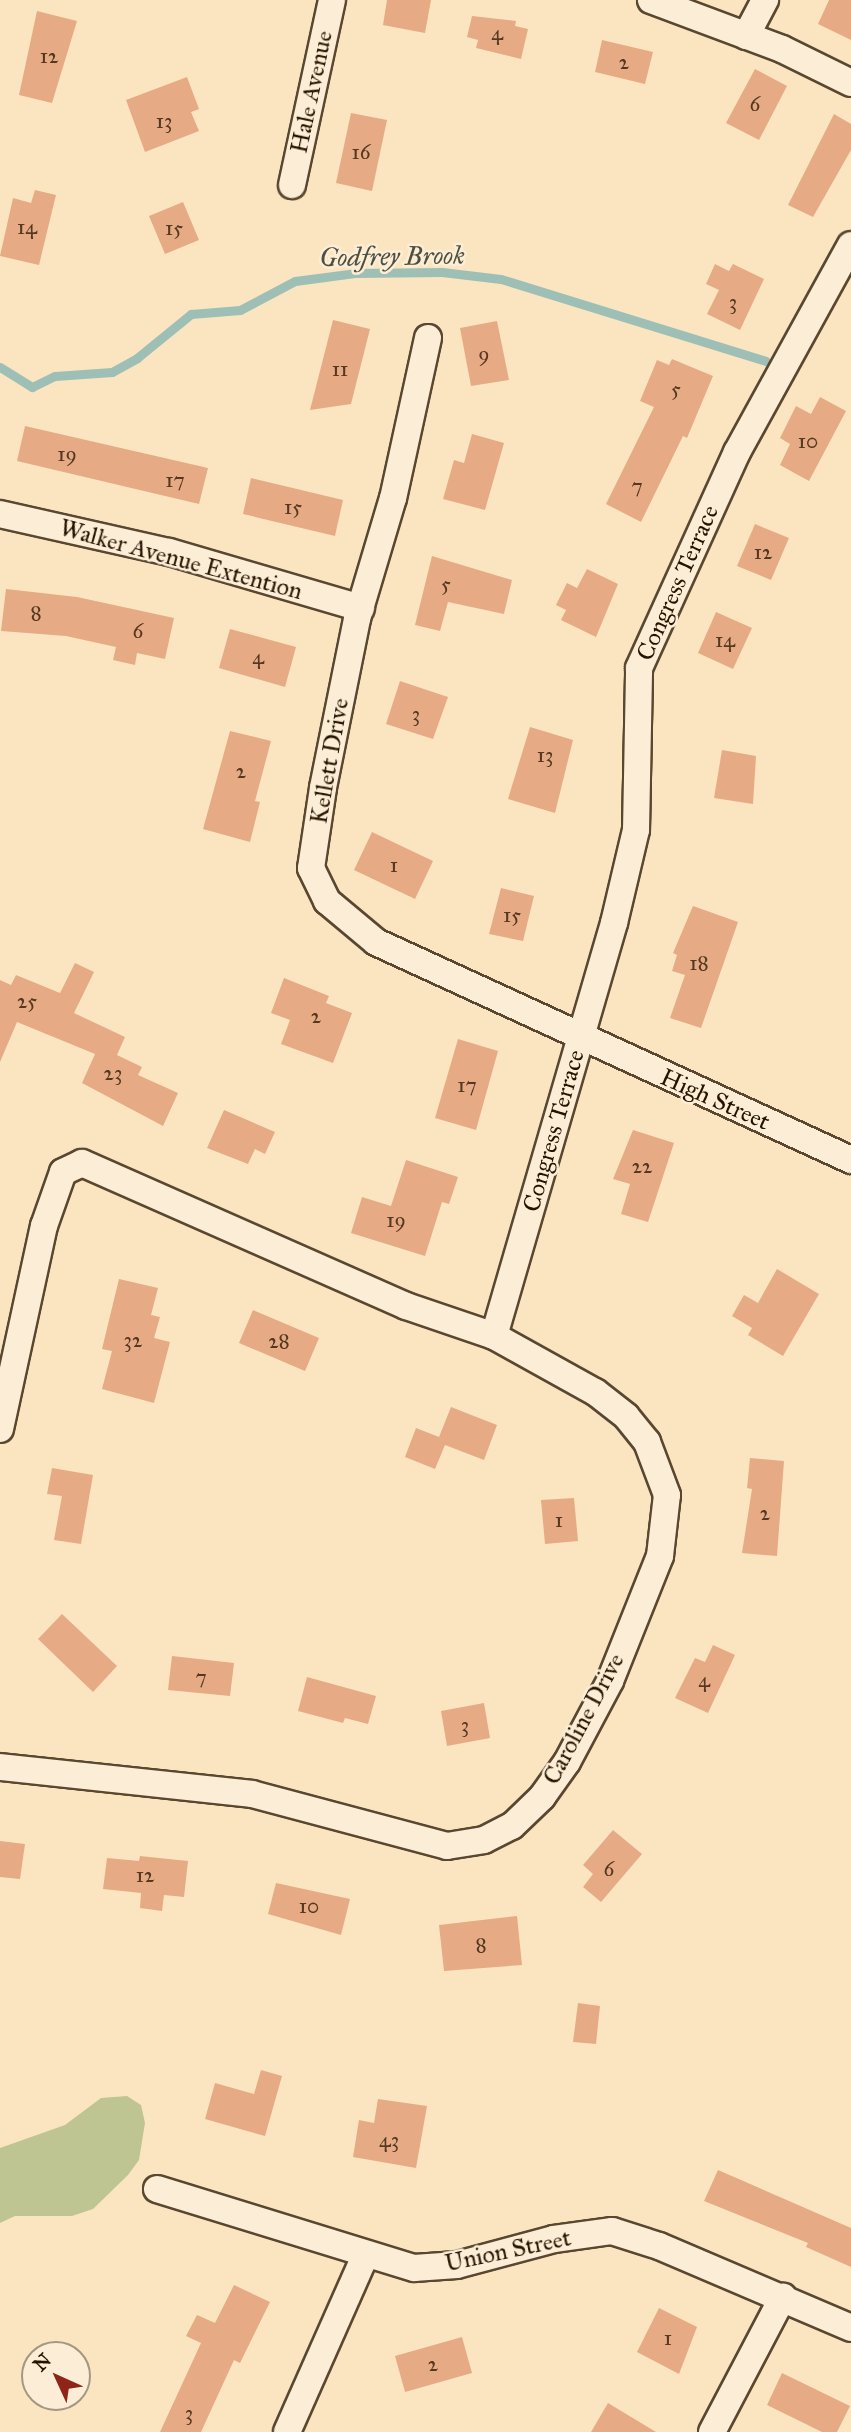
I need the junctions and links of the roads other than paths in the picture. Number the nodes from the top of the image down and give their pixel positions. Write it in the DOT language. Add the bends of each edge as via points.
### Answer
graph roads {
  1 [pos="332,0"];
  2 [pos="651,0"];
  3 [pos="765,0"];
  4 [pos="746,36"];
  5 [pos="851,83"];
  6 [pos="292,185"];
  7 [pos="851,245"];
  8 [pos="428,338"];
  9 [pos="0,514"];
  10 [pos="360,608"];
  11 [pos="580,1039"];
  12 [pos="851,1160"];
  13 [pos="494,1336"];
  14 [pos="0,1429"];
  15 [pos="0,1767"];
  16 [pos="157,2189"];
  17 [pos="365,2256"];
  18 [pos="783,2297"];
  19 [pos="851,2328"];
  20 [pos="287,2432"];
  21 [pos="712,2432"];
  1 -- 6 [label="street, Hale Avenue"];
  2 -- 4 [label="street"];
  3 -- 4 [label="street"];
  4 -- 5 [label="street"];
  7 -- 11 [label="street, Congress Terrace" via="737,452 639,668 636,830"];
  8 -- 10 [label="street, Kellett Drive" via="393,498"];
  9 -- 10 [label="street, Walker Avenue Extention" via="170,552"];
  10 -- 11 [label="street, Kellett Drive" via="311,868 327,901 376,942"];
  11 -- 12 [label="street, High Street"];
  11 -- 13 [label="street, Congress Terrace"];
  13 -- 14 [label="street" via="406,1306 82,1163 63,1171 44,1226"];
  13 -- 15 [label="street, Caroline Drive" via="595,1392 626,1416 647,1442 667,1495 660,1556 610,1681 568,1762 512,1826 484,1840 447,1846 252,1794"];
  16 -- 17 [label="street, Union Street"];
  17 -- 18 [label="street, Union Street" via="414,2268 457,2265 554,2239 612,2231"];
  17 -- 20 [label="street"];
  18 -- 19 [label="street, Union Street"];
  18 -- 21 [label="street"];
}
